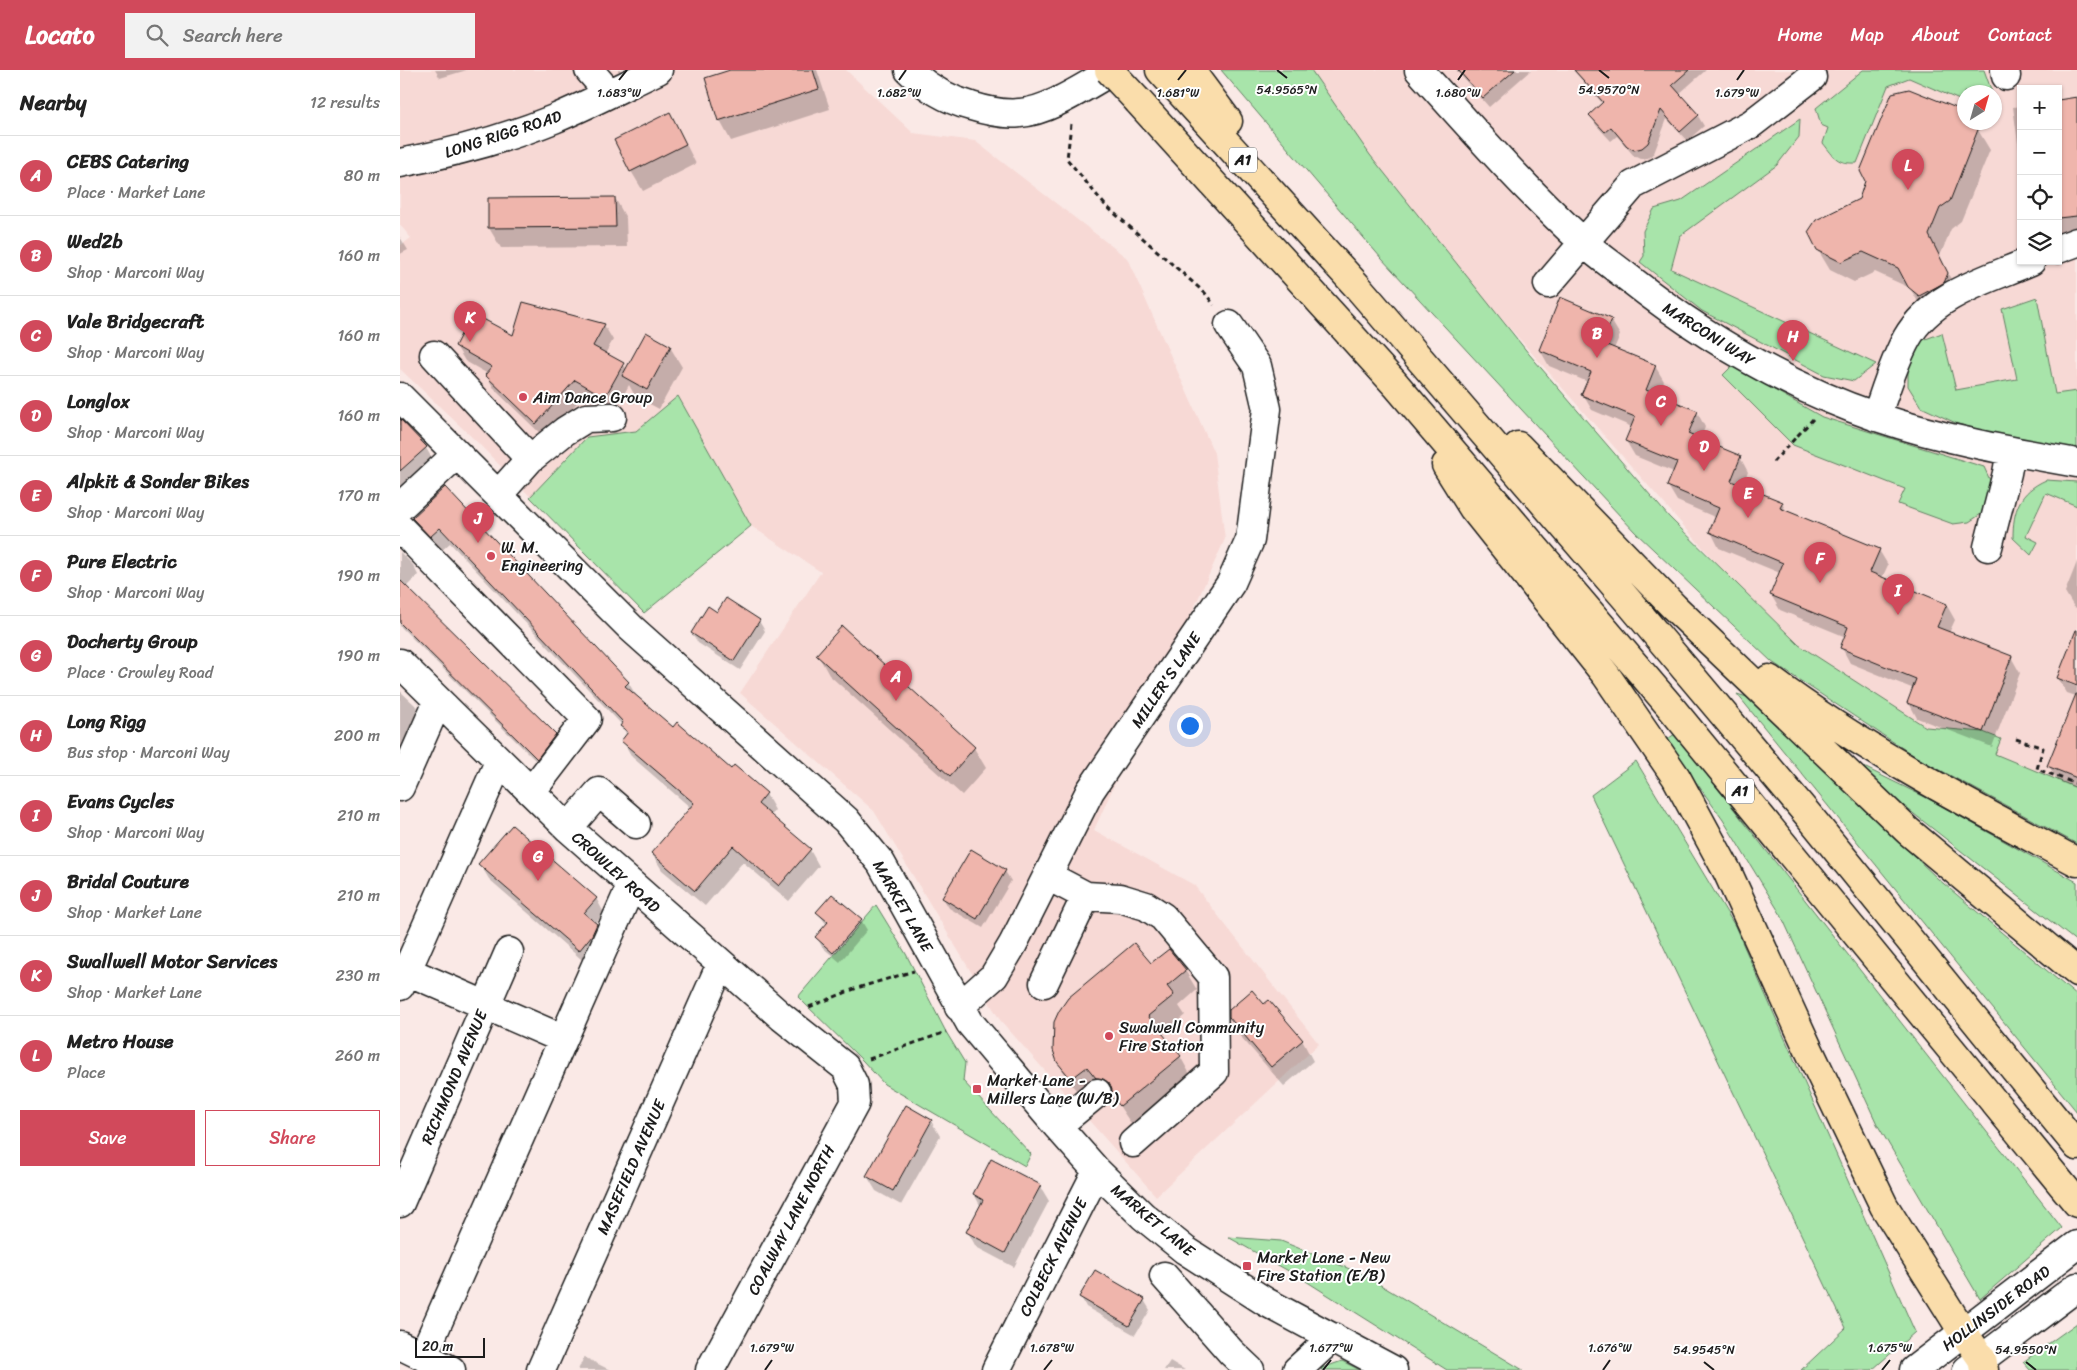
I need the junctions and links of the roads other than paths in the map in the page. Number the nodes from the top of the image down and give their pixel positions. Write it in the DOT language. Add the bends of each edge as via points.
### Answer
graph roads {
  1 [pos="589,70"];
  2 [pos="658,70"];
  3 [pos="908,70"];
  4 [pos="1109,70"];
  5 [pos="1114,70"];
  6 [pos="1419,70"];
  7 [pos="1177,73"];
  8 [pos="1812,76"];
  9 [pos="609,93"];
  10 [pos="400,163"];
  11 [pos="1583,242"];
  12 [pos="2077,242"];
  13 [pos="2062,248"];
  14 [pos="2022,265"];
  15 [pos="1548,284"];
  16 [pos="1229,325"];
  17 [pos="434,354"];
  18 [pos="1396,385"];
  19 [pos="1445,387"];
  20 [pos="400,397"];
  21 [pos="612,417"];
  22 [pos="1876,417"];
  23 [pos="2011,451"];
  24 [pos="457,454"];
  25 [pos="530,459"];
  26 [pos="2077,463"];
  27 [pos="498,495"];
  28 [pos="400,507"];
  29 [pos="400,528"];
  30 [pos="1988,547"];
  31 [pos="1674,607"];
  32 [pos="400,663"];
  33 [pos="438,701"];
  34 [pos="499,762"];
  35 [pos="400,787"];
  36 [pos="530,792"];
  37 [pos="636,824"];
  38 [pos="568,828"];
  39 [pos="2077,862"];
  40 [pos="1048,876"];
  41 [pos="631,886"];
  42 [pos="1086,896"];
  43 [pos="509,952"];
  44 [pos="721,964"];
  45 [pos="2077,972"];
  46 [pos="403,979"];
  47 [pos="1044,983"];
  48 [pos="486,1005"];
  49 [pos="965,1015"];
  50 [pos="563,1039"];
  51 [pos="845,1067"];
  52 [pos="1097,1093"];
  53 [pos="1057,1126"];
  54 [pos="1132,1142"];
  55 [pos="2077,1146"];
  56 [pos="1097,1170"];
  57 [pos="400,1203"];
  58 [pos="2077,1203"];
  59 [pos="2077,1245"];
  60 [pos="1164,1276"];
  61 [pos="2077,1287"];
  62 [pos="1963,1332"];
  63 [pos="1333,1336"];
  64 [pos="412,1351"];
  65 [pos="1977,1366"];
  66 [pos="451,1370"];
  67 [pos="541,1370"];
  68 [pos="710,1370"];
  69 [pos="996,1370"];
  70 [pos="1250,1370"];
  71 [pos="1297,1370"];
  72 [pos="1393,1370"];
  73 [pos="1914,1370"];
  1 -- 9 [label="street"];
  2 -- 9 [label="street, LONG RIGG ROAD"];
  3 -- 5 [label="street" via="936,92 956,102 1001,114 1022,113 1049,105"];
  4 -- 18 [label="highway, A1, bridge"];
  6 -- 11 [label="street, MARCONI WAY" via="1489,149"];
  7 -- 19 [label="highway, A1"];
  8 -- 11 [label="street" via="1751,124 1633,185"];
  9 -- 10 [label="street, LONG RIGG ROAD" via="510,135"];
  11 -- 15 [label="street"];
  11 -- 22 [label="street, MARCONI WAY" via="1662,305 1724,346 1771,372"];
  12 -- 13 [label="street"];
  14 -- 22 [label="street" via="1946,298 1917,323 1906,340"];
  16 -- 40 [label="street, MILLER'S LANE" via="1257,366 1267,409 1250,540 1231,583 1090,791"];
  17 -- 25 [label="street"];
  18 -- 58 [label="highway, A1" via="1675,711"];
  18 -- 62 [label="highway" via="1473,508 1606,675 1676,777 1727,871 1806,1046 1884,1206"];
  19 -- 31 [label="highway" via="1516,445"];
  19 -- 55 [label="highway, A1" via="1814,822"];
  20 -- 24 [label="street, MARKET LANE"];
  21 -- 25 [label="street" via="586,418"];
  22 -- 23 [label="street, MARCONI WAY" via="1940,437"];
  23 -- 26 [label="street, MARCONI WAY"];
  23 -- 30 [label="street"];
  24 -- 27 [label="street, MARKET LANE"];
  24 -- 28 [label="street"];
  25 -- 27 [label="street"];
  27 -- 49 [label="street, MARKET LANE" via="631,628 846,820 881,863"];
  29 -- 36 [label="street" via="587,720"];
  31 -- 39 [label="highway" via="1803,704 1937,786"];
  31 -- 45 [label="highway" via="1908,831"];
  32 -- 33 [label="street, CROWLEY ROAD"];
  33 -- 34 [label="street, CROWLEY ROAD"];
  33 -- 35 [label="street"];
  34 -- 36 [label="street, CROWLEY ROAD"];
  34 -- 46 [label="street"];
  36 -- 38 [label="street, CROWLEY ROAD"];
  37 -- 38 [label="street" via="599,792"];
  38 -- 41 [label="street, CROWLEY ROAD"];
  40 -- 42 [label="street"];
  40 -- 49 [label="street, MILLER'S LANE" via="994,976"];
  41 -- 44 [label="street, CROWLEY ROAD"];
  41 -- 50 [label="street"];
  42 -- 47 [label="street"];
  42 -- 54 [label="street" via="1120,898 1146,906 1163,917 1213,977 1214,1072"];
  43 -- 48 [label="street, RICHMOND AVENUE"];
  44 -- 51 [label="street, CROWLEY ROAD" via="782,1018"];
  44 -- 67 [label="street, MASEFIELD AVENUE"];
  46 -- 48 [label="street"];
  48 -- 50 [label="street"];
  48 -- 57 [label="street, RICHMOND AVENUE"];
  49 -- 53 [label="street, MARKET LANE"];
  50 -- 64 [label="street"];
  51 -- 68 [label="street, COALWAY LANE NORTH" via="854,1085 855,1103"];
  52 -- 53 [label="street"];
  53 -- 56 [label="street, MARKET LANE"];
  56 -- 63 [label="street, MARKET LANE" via="1143,1216 1185,1250 1266,1302"];
  56 -- 69 [label="street, COLBECK AVENUE"];
  59 -- 62 [label="street, HOLLINSIDE ROAD"];
  60 -- 70 [label="street"];
  61 -- 65 [label="street, HOLLINSIDE ROAD"];
  62 -- 65 [label="highway"];
  62 -- 73 [label="street, HOLLINSIDE ROAD"];
  63 -- 71 [label="street"];
  63 -- 72 [label="street, MARKET LANE"];
  64 -- 66 [label="street"];
}
